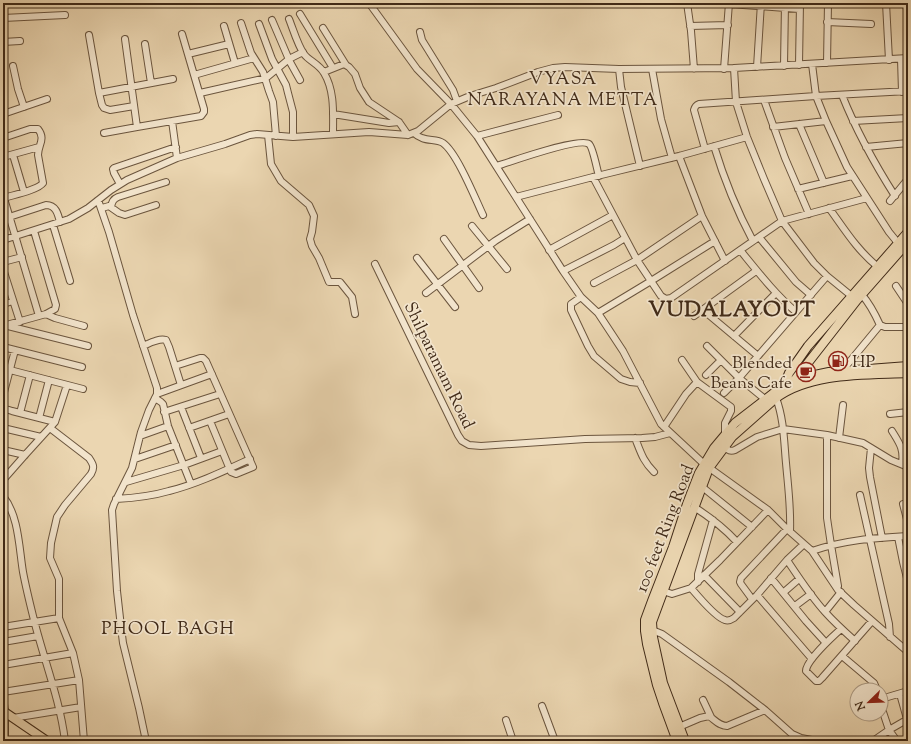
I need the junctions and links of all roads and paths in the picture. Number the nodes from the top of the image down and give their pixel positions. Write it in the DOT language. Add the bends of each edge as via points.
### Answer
graph roads {
  1 [pos="369,3"];
  2 [pos="687,3"];
  3 [pos="828,3"];
  4 [pos="886,3"];
  5 [pos="906,3"];
  6 [pos="729,4"];
  7 [pos="761,5"];
  8 [pos="785,6"];
  9 [pos="800,6"];
  10 [pos="300,14"];
  11 [pos="65,15"];
  12 [pos="908,17"];
  13 [pos="3,18"];
  14 [pos="288,19"];
  15 [pos="272,20"];
  16 [pos="828,22"];
  17 [pos="241,23"];
  18 [pos="259,24"];
  19 [pos="871,24"];
  20 [pos="728,25"];
  21 [pos="224,26"];
  22 [pos="690,26"];
  23 [pos="323,28"];
  24 [pos="420,32"];
  25 [pos="182,34"];
  26 [pos="89,35"];
  27 [pos="125,39"];
  28 [pos="20,41"];
  29 [pos="3,42"];
  30 [pos="145,44"];
  31 [pos="230,44"];
  32 [pos="303,52"];
  33 [pos="188,54"];
  34 [pos="254,58"];
  35 [pos="908,58"];
  36 [pos="289,59"];
  37 [pos="901,59"];
  38 [pos="889,60"];
  39 [pos="235,63"];
  40 [pos="827,63"];
  41 [pos="812,64"];
  42 [pos="346,65"];
  43 [pos="799,65"];
  44 [pos="13,66"];
  45 [pos="784,66"];
  46 [pos="757,67"];
  47 [pos="333,68"];
  48 [pos="724,68"];
  49 [pos="734,68"];
  50 [pos="277,69"];
  51 [pos="619,69"];
  52 [pos="652,69"];
  53 [pos="694,69"];
  54 [pos="324,72"];
  55 [pos="194,75"];
  56 [pos="266,78"];
  57 [pos="173,79"];
  58 [pos="300,80"];
  59 [pos="151,83"];
  60 [pos="132,87"];
  61 [pos="905,92"];
  62 [pos="99,93"];
  63 [pos="200,93"];
  64 [pos="842,95"];
  65 [pos="816,96"];
  66 [pos="47,99"];
  67 [pos="764,100"];
  68 [pos="457,101"];
  69 [pos="736,102"];
  70 [pos="451,104"];
  71 [pos="134,106"];
  72 [pos="24,107"];
  73 [pos="3,112"];
  74 [pos="333,114"];
  75 [pos="558,115"];
  76 [pos="908,118"];
  77 [pos="172,121"];
  78 [pos="826,121"];
  79 [pos="853,121"];
  80 [pos="399,122"];
  81 [pos="799,124"];
  82 [pos="137,127"];
  83 [pos="773,127"];
  84 [pos="104,133"];
  85 [pos="332,134"];
  86 [pos="411,134"];
  87 [pos="268,135"];
  88 [pos="276,136"];
  89 [pos="477,136"];
  90 [pos="747,137"];
  91 [pos="3,138"];
  92 [pos="293,138"];
  93 [pos="908,143"];
  94 [pos="714,146"];
  95 [pos="176,147"];
  96 [pos="866,147"];
  97 [pos="39,148"];
  98 [pos="705,149"];
  99 [pos="13,155"];
  100 [pos="676,157"];
  101 [pos="3,158"];
  102 [pos="177,158"];
  103 [pos="497,166"];
  104 [pos="640,166"];
  105 [pos="596,176"];
  106 [pos="852,176"];
  107 [pos="908,179"];
  108 [pos="166,182"];
  109 [pos="824,182"];
  110 [pos="120,184"];
  111 [pos="798,189"];
  112 [pos="24,192"];
  113 [pos="4,196"];
  114 [pos="894,196"];
  115 [pos="516,197"];
  116 [pos="866,198"];
  117 [pos="98,200"];
  118 [pos="890,201"];
  119 [pos="156,205"];
  120 [pos="112,207"];
  121 [pos="102,208"];
  122 [pos="829,208"];
  123 [pos="809,214"];
  124 [pos="483,215"];
  125 [pos="613,215"];
  126 [pos="702,216"];
  127 [pos="10,217"];
  128 [pos="3,219"];
  129 [pos="530,219"];
  130 [pos="782,221"];
  131 [pos="60,222"];
  132 [pos="53,225"];
  133 [pos="472,226"];
  134 [pos="34,231"];
  135 [pos="908,232"];
  136 [pos="16,237"];
  137 [pos="759,237"];
  138 [pos="625,238"];
  139 [pos="444,239"];
  140 [pos="3,240"];
  141 [pos="715,241"];
  142 [pos="753,241"];
  143 [pos="489,246"];
  144 [pos="904,246"];
  145 [pos="549,250"];
  146 [pos="740,250"];
  147 [pos="22,257"];
  148 [pos="417,258"];
  149 [pos="637,260"];
  150 [pos="725,261"];
  151 [pos="3,262"];
  152 [pos="376,264"];
  153 [pos="463,264"];
  154 [pos="878,267"];
  155 [pos="3,269"];
  156 [pos="507,269"];
  157 [pos="563,271"];
  158 [pos="756,271"];
  159 [pos="827,276"];
  160 [pos="70,281"];
  161 [pos="651,281"];
  162 [pos="594,283"];
  163 [pos="438,284"];
  164 [pos="896,286"];
  165 [pos="479,288"];
  166 [pos="426,293"];
  167 [pos="776,293"];
  168 [pos="811,295"];
  169 [pos="581,297"];
  170 [pos="857,297"];
  171 [pos="14,301"];
  172 [pos="3,304"];
  173 [pos="908,304"];
  174 [pos="455,307"];
  175 [pos="703,310"];
  176 [pos="796,312"];
  177 [pos="598,313"];
  178 [pos="46,314"];
  179 [pos="355,314"];
  180 [pos="39,316"];
  181 [pos="694,316"];
  182 [pos="20,322"];
  183 [pos="880,325"];
  184 [pos="5,326"];
  185 [pos="84,326"];
  186 [pos="908,327"];
  187 [pos="734,336"];
  188 [pos="88,346"];
  189 [pos="143,346"];
  190 [pos="707,346"];
  191 [pos="3,347"];
  192 [pos="15,350"];
  193 [pos="758,356"];
  194 [pos="682,360"];
  195 [pos="721,360"];
  196 [pos="82,366"];
  197 [pos="175,366"];
  198 [pos="908,366"];
  199 [pos="10,370"];
  200 [pos="842,371"];
  201 [pos="908,373"];
  202 [pos="212,374"];
  203 [pos="30,375"];
  204 [pos="706,375"];
  205 [pos="739,378"];
  206 [pos="49,380"];
  207 [pos="697,382"];
  208 [pos="640,383"];
  209 [pos="67,385"];
  210 [pos="180,385"];
  211 [pos="788,387"];
  212 [pos="83,389"];
  213 [pos="724,393"];
  214 [pos="220,394"];
  215 [pos="3,396"];
  216 [pos="156,396"];
  217 [pos="776,398"];
  218 [pos="766,400"];
  219 [pos="842,405"];
  220 [pos="3,406"];
  221 [pos="181,406"];
  222 [pos="164,412"];
  223 [pos="908,412"];
  224 [pos="20,413"];
  225 [pos="229,414"];
  226 [pos="890,414"];
  227 [pos="39,418"];
  228 [pos="210,421"];
  229 [pos="55,422"];
  230 [pos="168,426"];
  231 [pos="664,427"];
  232 [pos="3,428"];
  233 [pos="50,428"];
  234 [pos="189,428"];
  235 [pos="783,429"];
  236 [pos="670,432"];
  237 [pos="892,432"];
  238 [pos="828,435"];
  239 [pos="140,436"];
  240 [pos="725,436"];
  241 [pos="41,437"];
  242 [pos="636,438"];
  243 [pos="839,438"];
  244 [pos="176,445"];
  245 [pos="724,447"];
  246 [pos="871,448"];
  247 [pos="3,450"];
  248 [pos="222,451"];
  249 [pos="25,455"];
  250 [pos="201,458"];
  251 [pos="134,459"];
  252 [pos="184,465"];
  253 [pos="905,465"];
  254 [pos="707,466"];
  255 [pos="229,468"];
  256 [pos="654,472"];
  257 [pos="3,480"];
  258 [pos="126,482"];
  259 [pos="191,484"];
  260 [pos="701,486"];
  261 [pos="3,496"];
  262 [pos="860,496"];
  263 [pos="116,499"];
  264 [pos="903,504"];
  265 [pos="694,507"];
  266 [pos="768,510"];
  267 [pos="713,520"];
  268 [pos="908,523"];
  269 [pos="752,527"];
  270 [pos="788,530"];
  271 [pos="908,536"];
  272 [pos="898,537"];
  273 [pos="870,538"];
  274 [pos="882,538"];
  275 [pos="737,542"];
  276 [pos="804,544"];
  277 [pos="831,545"];
  278 [pos="812,551"];
  279 [pos="787,560"];
  280 [pos="704,575"];
  281 [pos="771,578"];
  282 [pos="799,579"];
  283 [pos="698,582"];
  284 [pos="908,582"];
  285 [pos="691,588"];
  286 [pos="663,591"];
  287 [pos="840,591"];
  288 [pos="784,592"];
  289 [pos="811,594"];
  290 [pos="754,597"];
  291 [pos="795,606"];
  292 [pos="740,612"];
  293 [pos="825,612"];
  294 [pos="59,618"];
  295 [pos="872,621"];
  296 [pos="34,622"];
  297 [pos="3,627"];
  298 [pos="841,629"];
  299 [pos="652,630"];
  300 [pos="38,636"];
  301 [pos="890,637"];
  302 [pos="855,641"];
  303 [pos="3,642"];
  304 [pos="826,643"];
  305 [pos="908,652"];
  306 [pos="73,653"];
  307 [pos="842,656"];
  308 [pos="45,658"];
  309 [pos="812,659"];
  310 [pos="3,665"];
  311 [pos="78,680"];
  312 [pos="874,682"];
  313 [pos="52,685"];
  314 [pos="908,691"];
  315 [pos="3,692"];
  316 [pos="900,694"];
  317 [pos="3,696"];
  318 [pos="889,697"];
  319 [pos="703,700"];
  320 [pos="542,706"];
  321 [pos="81,707"];
  322 [pos="766,710"];
  323 [pos="59,711"];
  324 [pos="4,712"];
  325 [pos="13,718"];
  326 [pos="711,718"];
  327 [pos="908,719"];
  328 [pos="506,720"];
  329 [pos="886,722"];
  330 [pos="679,727"];
  331 [pos="889,730"];
  332 [pos="36,737"];
  333 [pos="5,741"];
  334 [pos="47,741"];
  335 [pos="65,741"];
  336 [pos="84,741"];
  337 [pos="146,741"];
  338 [pos="513,741"];
  339 [pos="555,741"];
  340 [pos="677,741"];
  341 [pos="685,741"];
  342 [pos="817,741"];
  343 [pos="873,741"];
  344 [pos="897,741"];
  1 -- 70 [label="street" via="417,69"];
  2 -- 22 [label="street"];
  3 -- 16 [label="street"];
  4 -- 38 [label="street"];
  5 -- 12 [label="street"];
  6 -- 7 [label="street"];
  6 -- 20 [label="street"];
  7 -- 8 [label="street"];
  7 -- 46 [label="street"];
  8 -- 9 [label="street"];
  8 -- 45 [label="street"];
  9 -- 43 [label="street"];
  10 -- 47 [label="street"];
  11 -- 13 [label="street"];
  14 -- 32 [label="street"];
  15 -- 36 [label="street"];
  16 -- 19 [label="street"];
  16 -- 40 [label="street"];
  17 -- 34 [label="street"];
  18 -- 50 [label="street"];
  20 -- 22 [label="street"];
  20 -- 48 [label="street"];
  21 -- 31 [label="street"];
  22 -- 53 [label="street"];
  23 -- 42 [label="street"];
  24 -- 68 [label="street" via="422,40 453,90"];
  25 -- 33 [label="street"];
  26 -- 62 [label="street"];
  27 -- 60 [label="street"];
  28 -- 29 [label="street"];
  30 -- 59 [label="street"];
  31 -- 33 [label="street"];
  31 -- 39 [label="street"];
  32 -- 36 [label="street"];
  32 -- 54 [label="street"];
  33 -- 55 [label="street"];
  34 -- 39 [label="street"];
  34 -- 56 [label="street"];
  35 -- 37 [label="street"];
  36 -- 50 [label="street"];
  36 -- 58 [label="street"];
  37 -- 38 [label="street"];
  37 -- 61 [label="street"];
  38 -- 40 [label="street"];
  39 -- 55 [label="street"];
  40 -- 41 [label="street"];
  41 -- 43 [label="street"];
  41 -- 65 [label="street"];
  42 -- 47 [label="street"];
  42 -- 80 [label="street" via="355,74 369,102"];
  43 -- 45 [label="street"];
  44 -- 72 [label="street"];
  45 -- 46 [label="street"];
  46 -- 49 [label="street"];
  47 -- 54 [label="street"];
  48 -- 49 [label="street"];
  48 -- 53 [label="street"];
  49 -- 69 [label="street"];
  50 -- 56 [label="street"];
  50 -- 92 [label="street" via="286,85 293,112"];
  51 -- 52 [label="street"];
  51 -- 68 [label="street" via="553,68"];
  51 -- 104 [label="street"];
  52 -- 53 [label="street"];
  52 -- 100 [label="street" via="661,119"];
  54 -- 74 [label="street" via="330,88"];
  55 -- 63 [label="street"];
  56 -- 63 [label="street"];
  56 -- 88 [label="street" via="273,102"];
  57 -- 59 [label="street"];
  59 -- 60 [label="street"];
  60 -- 62 [label="street"];
  60 -- 71 [label="street"];
  61 -- 64 [label="street"];
  62 -- 71 [label="street" via="106,110"];
  63 -- 77 [label="street" via="204,109 201,116"];
  64 -- 65 [label="street"];
  64 -- 79 [label="street"];
  65 -- 67 [label="street"];
  65 -- 78 [label="street"];
  66 -- 72 [label="street"];
  67 -- 69 [label="street"];
  67 -- 83 [label="street"];
  68 -- 70 [label="street"];
  69 -- 90 [label="street"];
  69 -- 98 [label="street" via="699,104 695,107 695,116"];
  70 -- 86 [label="street"];
  70 -- 89 [label="street"];
  71 -- 82 [label="street"];
  72 -- 73 [label="street"];
  74 -- 80 [label="street"];
  74 -- 85 [label="street"];
  75 -- 89 [label="street"];
  76 -- 79 [label="street"];
  77 -- 82 [label="street"];
  77 -- 95 [label="street"];
  78 -- 81 [label="street"];
  78 -- 106 [label="street"];
  79 -- 96 [label="street"];
  80 -- 86 [label="street"];
  81 -- 83 [label="street"];
  81 -- 109 [label="street"];
  82 -- 84 [label="street"];
  83 -- 111 [label="street"];
  85 -- 86 [label="street"];
  85 -- 92 [label="street"];
  86 -- 124 [label="street" via="441,142 448,148 464,174"];
  87 -- 88 [label="street"];
  87 -- 102 [label="street" via="250,135"];
  87 -- 179 [label="street" via="272,164 281,181 310,205 314,216 310,239 329,282 340,282 352,297"];
  88 -- 92 [label="street"];
  89 -- 103 [label="street"];
  90 -- 94 [label="street"];
  90 -- 130 [label="street"];
  91 -- 97 [label="street" via="38,129 42,140"];
  93 -- 96 [label="street"];
  94 -- 98 [label="street"];
  94 -- 142 [label="street" via="731,197"];
  95 -- 102 [label="street"];
  95 -- 110 [label="street" via="114,168"];
  96 -- 114 [label="street"];
  97 -- 99 [label="street"];
  97 -- 112 [label="street" via="43,183"];
  98 -- 100 [label="street"];
  99 -- 101 [label="street"];
  99 -- 112 [label="street"];
  100 -- 104 [label="street"];
  100 -- 126 [label="street"];
  102 -- 110 [label="street"];
  103 -- 105 [label="street" via="526,156 585,142 591,147"];
  103 -- 115 [label="street"];
  104 -- 105 [label="street"];
  105 -- 115 [label="street"];
  105 -- 125 [label="street"];
  106 -- 109 [label="street"];
  106 -- 116 [label="street"];
  107 -- 114 [label="street"];
  108 -- 120 [label="street" via="118,197 113,200"];
  109 -- 111 [label="street"];
  110 -- 117 [label="street"];
  111 -- 123 [label="street"];
  112 -- 113 [label="street"];
  113 -- 127 [label="street"];
  114 -- 118 [label="street"];
  115 -- 129 [label="street"];
  116 -- 122 [label="street"];
  116 -- 144 [label="street" via="889,232"];
  117 -- 121 [label="street"];
  117 -- 131 [label="street" via="80,214"];
  119 -- 120 [label="street" via="125,215"];
  120 -- 121 [label="street"];
  121 -- 189 [label="street"];
  122 -- 123 [label="street"];
  122 -- 154 [label="street" via="856,246"];
  123 -- 130 [label="street"];
  125 -- 138 [label="street"];
  125 -- 145 [label="street"];
  126 -- 141 [label="street"];
  126 -- 149 [label="street"];
  127 -- 128 [label="street"];
  127 -- 131 [label="street" via="51,205"];
  127 -- 136 [label="street"];
  129 -- 143 [label="street"];
  129 -- 145 [label="street"];
  130 -- 137 [label="street"];
  130 -- 159 [label="street"];
  131 -- 132 [label="street"];
  132 -- 134 [label="street"];
  132 -- 160 [label="street"];
  133 -- 143 [label="street"];
  134 -- 136 [label="street"];
  134 -- 178 [label="street" via="56,306"];
  135 -- 144 [label="main road"];
  136 -- 140 [label="street"];
  136 -- 147 [label="street"];
  137 -- 142 [label="street"];
  137 -- 168 [label="street" via="796,282"];
  138 -- 149 [label="street"];
  138 -- 157 [label="street"];
  139 -- 153 [label="street"];
  141 -- 150 [label="street"];
  141 -- 161 [label="street"];
  142 -- 146 [label="street"];
  143 -- 153 [label="street"];
  143 -- 156 [label="street"];
  144 -- 154 [label="main road"];
  144 -- 170 [label="main road"];
  145 -- 157 [label="street"];
  146 -- 150 [label="street"];
  146 -- 158 [label="street"];
  147 -- 151 [label="street"];
  147 -- 180 [label="street"];
  148 -- 163 [label="street"];
  149 -- 161 [label="street"];
  149 -- 162 [label="street"];
  150 -- 161 [label="street" via="669,299 661,296"];
  152 -- 242 [label="street, Shilparamam Road" via="462,442 481,446"];
  153 -- 163 [label="street"];
  153 -- 165 [label="street"];
  154 -- 170 [label="main road"];
  155 -- 171 [label="street"];
  157 -- 169 [label="street"];
  158 -- 167 [label="street"];
  158 -- 175 [label="street"];
  159 -- 168 [label="street"];
  159 -- 170 [label="street"];
  161 -- 177 [label="street"];
  163 -- 166 [label="street"];
  163 -- 174 [label="street"];
  164 -- 173 [label="street"];
  167 -- 176 [label="street"];
  167 -- 187 [label="street"];
  168 -- 176 [label="street"];
  169 -- 177 [label="street"];
  169 -- 208 [label="street" via="571,304 571,310 594,356 621,379"];
  170 -- 183 [label="street" via="868,302"];
  170 -- 211 [label="main road"];
  171 -- 172 [label="street"];
  171 -- 182 [label="street"];
  175 -- 181 [label="street"];
  175 -- 187 [label="street"];
  176 -- 193 [label="street"];
  177 -- 208 [label="street" via="624,351"];
  178 -- 180 [label="street"];
  178 -- 185 [label="street"];
  180 -- 182 [label="street"];
  182 -- 184 [label="street"];
  183 -- 186 [label="street"];
  183 -- 200 [label="street"];
  184 -- 188 [label="street"];
  187 -- 193 [label="street"];
  189 -- 197 [label="street" via="164,338"];
  189 -- 216 [label="street" via="155,380"];
  190 -- 195 [label="street"];
  191 -- 192 [label="street"];
  192 -- 196 [label="street"];
  192 -- 199 [label="street"];
  193 -- 205 [label="street"];
  194 -- 207 [label="street"];
  195 -- 204 [label="street"];
  195 -- 205 [label="street"];
  197 -- 202 [label="street" via="203,358"];
  197 -- 210 [label="street"];
  198 -- 200 [label="main road, 100 feet Ring Road"];
  199 -- 203 [label="street"];
  199 -- 215 [label="street"];
  200 -- 211 [label="main road, 100 feet Ring Road" via="810,376"];
  201 -- 211 [label="main road, 100 feet Ring Road" via="838,377"];
  202 -- 210 [label="street"];
  202 -- 214 [label="street"];
  203 -- 206 [label="street"];
  203 -- 224 [label="street"];
  205 -- 213 [label="street"];
  205 -- 218 [label="street"];
  206 -- 209 [label="street"];
  206 -- 227 [label="street"];
  207 -- 231 [label="street"];
  207 -- 240 [label="street" via="731,407 725,423"];
  208 -- 231 [label="street"];
  209 -- 212 [label="street"];
  209 -- 229 [label="street"];
  210 -- 216 [label="street"];
  211 -- 217 [label="main road, 100 feet Ring Road"];
  211 -- 218 [label="main road, 100 feet Ring Road"];
  214 -- 221 [label="street"];
  214 -- 225 [label="street"];
  216 -- 222 [label="street" via="163,404"];
  216 -- 239 [label="street"];
  217 -- 235 [label="street"];
  217 -- 245 [label="main road, 100 feet Ring Road"];
  218 -- 240 [label="main road, 100 feet Ring Road" via="735,423"];
  219 -- 243 [label="street"];
  220 -- 224 [label="street"];
  221 -- 222 [label="street"];
  221 -- 234 [label="street"];
  222 -- 230 [label="street"];
  223 -- 226 [label="street"];
  224 -- 227 [label="street"];
  225 -- 228 [label="street"];
  225 -- 255 [label="street" via="250,459"];
  227 -- 229 [label="street"];
  228 -- 234 [label="street"];
  228 -- 248 [label="street"];
  229 -- 233 [label="street"];
  230 -- 239 [label="street"];
  230 -- 244 [label="street"];
  231 -- 236 [label="street"];
  232 -- 241 [label="street"];
  233 -- 241 [label="street"];
  233 -- 294 [label="street" via="89,458 94,467 57,518 50,558 59,578"];
  234 -- 250 [label="street"];
  235 -- 238 [label="street"];
  235 -- 245 [label="street" via="757,437 732,452"];
  235 -- 270 [label="street" via="790,509"];
  236 -- 242 [label="street, Shilparamam Road" via="655,437"];
  236 -- 254 [label="street"];
  237 -- 253 [label="street" via="900,445"];
  238 -- 243 [label="street"];
  238 -- 277 [label="street" via="827,518"];
  239 -- 251 [label="street"];
  240 -- 254 [label="main road, 100 feet Ring Road" via="714,448"];
  241 -- 249 [label="street"];
  242 -- 256 [label="street" via="643,459"];
  243 -- 246 [label="street" via="864,443"];
  244 -- 251 [label="street"];
  244 -- 252 [label="street"];
  245 -- 254 [label="main road, 100 feet Ring Road"];
  246 -- 253 [label="street"];
  246 -- 274 [label="street" via="869,471"];
  247 -- 249 [label="street"];
  248 -- 250 [label="street"];
  248 -- 255 [label="street"];
  249 -- 257 [label="street"];
  250 -- 252 [label="street"];
  251 -- 258 [label="street"];
  252 -- 258 [label="street"];
  252 -- 259 [label="street"];
  254 -- 260 [label="main road, 100 feet Ring Road"];
  254 -- 266 [label="street"];
  254 -- 340 [label="main road, 100 feet Ring Road" via="699,473 646,620 645,631 654,673 662,703"];
  255 -- 259 [label="street"];
  258 -- 263 [label="street"];
  259 -- 263 [label="street" via="160,493"];
  260 -- 265 [label="main road, 100 feet Ring Road"];
  260 -- 269 [label="street"];
  261 -- 296 [label="street" via="16,527"];
  262 -- 273 [label="street"];
  263 -- 337 [label="street" via="112,518 120,620"];
  264 -- 268 [label="street"];
  265 -- 267 [label="street"];
  265 -- 286 [label="main road, 100 feet Ring Road"];
  266 -- 269 [label="street"];
  266 -- 270 [label="street"];
  267 -- 275 [label="street"];
  267 -- 283 [label="street"];
  269 -- 275 [label="street"];
  270 -- 276 [label="street"];
  270 -- 290 [label="street" via="741,578 741,584"];
  271 -- 272 [label="street"];
  272 -- 274 [label="street"];
  272 -- 284 [label="street"];
  273 -- 274 [label="street"];
  273 -- 277 [label="street"];
  273 -- 301 [label="street"];
  275 -- 280 [label="street"];
  276 -- 278 [label="street"];
  276 -- 279 [label="street"];
  277 -- 278 [label="street"];
  277 -- 287 [label="street"];
  278 -- 287 [label="street"];
  279 -- 281 [label="street"];
  279 -- 282 [label="street"];
  280 -- 283 [label="street"];
  280 -- 292 [label="street"];
  281 -- 288 [label="street"];
  281 -- 290 [label="street"];
  282 -- 288 [label="street"];
  282 -- 289 [label="street"];
  283 -- 285 [label="street"];
  285 -- 286 [label="street" via="672,594"];
  285 -- 292 [label="street" via="720,618 727,621"];
  286 -- 299 [label="main road, 100 feet Ring Road" via="652,622"];
  287 -- 293 [label="street"];
  287 -- 295 [label="street"];
  288 -- 291 [label="street"];
  289 -- 291 [label="street"];
  289 -- 293 [label="street"];
  290 -- 292 [label="street"];
  290 -- 309 [label="street"];
  291 -- 304 [label="street"];
  293 -- 298 [label="street"];
  294 -- 296 [label="street"];
  294 -- 306 [label="street"];
  295 -- 301 [label="street"];
  295 -- 302 [label="street"];
  296 -- 297 [label="street"];
  296 -- 300 [label="street"];
  298 -- 302 [label="street"];
  298 -- 304 [label="street"];
  299 -- 322 [label="street" via="662,634"];
  299 -- 330 [label="main road, 100 feet Ring Road" via="663,683"];
  300 -- 303 [label="street"];
  300 -- 308 [label="street"];
  301 -- 305 [label="street"];
  302 -- 307 [label="street"];
  304 -- 309 [label="street"];
  306 -- 308 [label="street"];
  306 -- 311 [label="street"];
  307 -- 309 [label="street" via="818,681 806,669"];
  307 -- 312 [label="street"];
  308 -- 310 [label="street"];
  308 -- 313 [label="street"];
  311 -- 313 [label="street"];
  311 -- 321 [label="street"];
  313 -- 315 [label="street"];
  313 -- 323 [label="street"];
  314 -- 316 [label="street"];
  316 -- 318 [label="street"];
  316 -- 327 [label="street"];
  317 -- 324 [label="street"];
  319 -- 326 [label="street"];
  320 -- 339 [label="street"];
  321 -- 323 [label="street"];
  321 -- 336 [label="street"];
  322 -- 326 [label="street" via="727,726"];
  322 -- 342 [label="street" via="792,734"];
  323 -- 325 [label="street"];
  323 -- 335 [label="street"];
  324 -- 325 [label="main road"];
  324 -- 333 [label="street"];
  325 -- 332 [label="main road"];
  326 -- 330 [label="street" via="704,717"];
  327 -- 331 [label="street"];
  328 -- 338 [label="street"];
  329 -- 331 [label="street"];
  330 -- 341 [label="main road, 100 feet Ring Road"];
  331 -- 343 [label="street"];
  331 -- 344 [label="street"];
  332 -- 334 [label="main road"];
}
